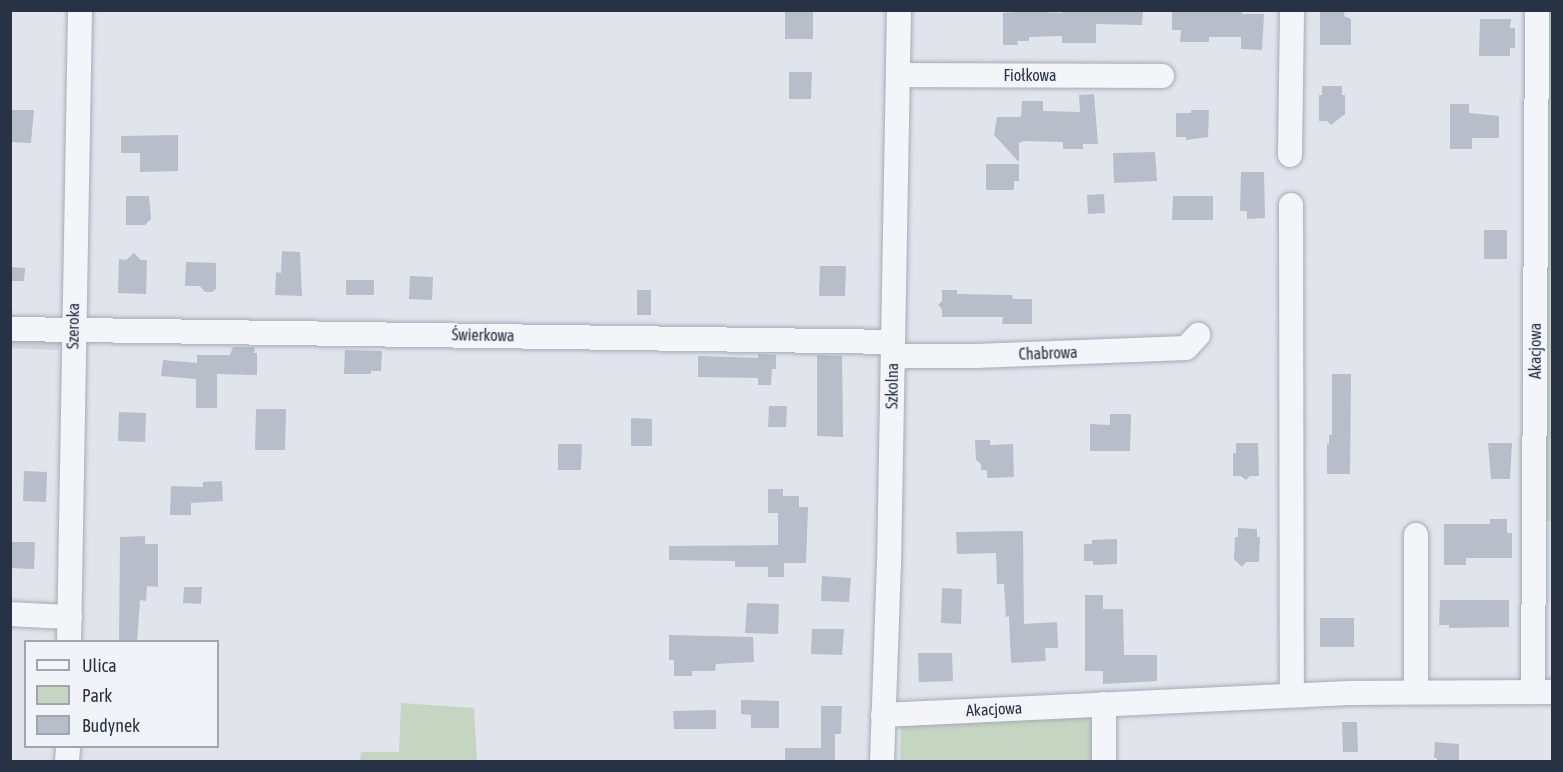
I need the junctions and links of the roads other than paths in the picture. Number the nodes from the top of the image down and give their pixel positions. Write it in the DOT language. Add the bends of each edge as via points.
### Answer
graph roads {
  1 [pos="80,10"];
  2 [pos="899,10"];
  3 [pos="1292,10"];
  4 [pos="1537,10"];
  5 [pos="898,75"];
  6 [pos="1162,76"];
  7 [pos="1290,155"];
  8 [pos="1291,205"];
  9 [pos="10,329"];
  10 [pos="73,331"];
  11 [pos="1198,335"];
  12 [pos="893,350"];
  13 [pos="1416,535"];
  14 [pos="10,614"];
  15 [pos="70,616"];
  16 [pos="69,640"];
  17 [pos="1416,692"];
  18 [pos="1543,692"];
  19 [pos="1292,695"];
  20 [pos="1104,704"];
  21 [pos="884,715"];
  22 [pos="882,762"];
  23 [pos="1104,762"];
  1 -- 10 [label="street, Szeroka"];
  2 -- 5 [label="street, Szkolna"];
  3 -- 7 [label="street"];
  4 -- 18 [label="street, Akacjowa"];
  5 -- 6 [label="street, Fiołkowa"];
  5 -- 12 [label="street, Szkolna"];
  8 -- 19 [label="street"];
  9 -- 10 [label="street, Świerkowa"];
  10 -- 12 [label="street, Świerkowa"];
  10 -- 15 [label="street, Szeroka"];
  11 -- 12 [label="street, Chabrowa" via="1186,348 976,356 905,356"];
  12 -- 21 [label="street, Szkolna"];
  13 -- 17 [label="street"];
  14 -- 15 [label="street"];
  15 -- 16 [label="street, Szeroka"];
  17 -- 18 [label="street, Akacjowa"];
  17 -- 19 [label="street, Akacjowa"];
  19 -- 20 [label="street, Akacjowa"];
  20 -- 21 [label="street, Akacjowa"];
  20 -- 23 [label="street"];
  21 -- 22 [label="street, Szkolna"];
}
